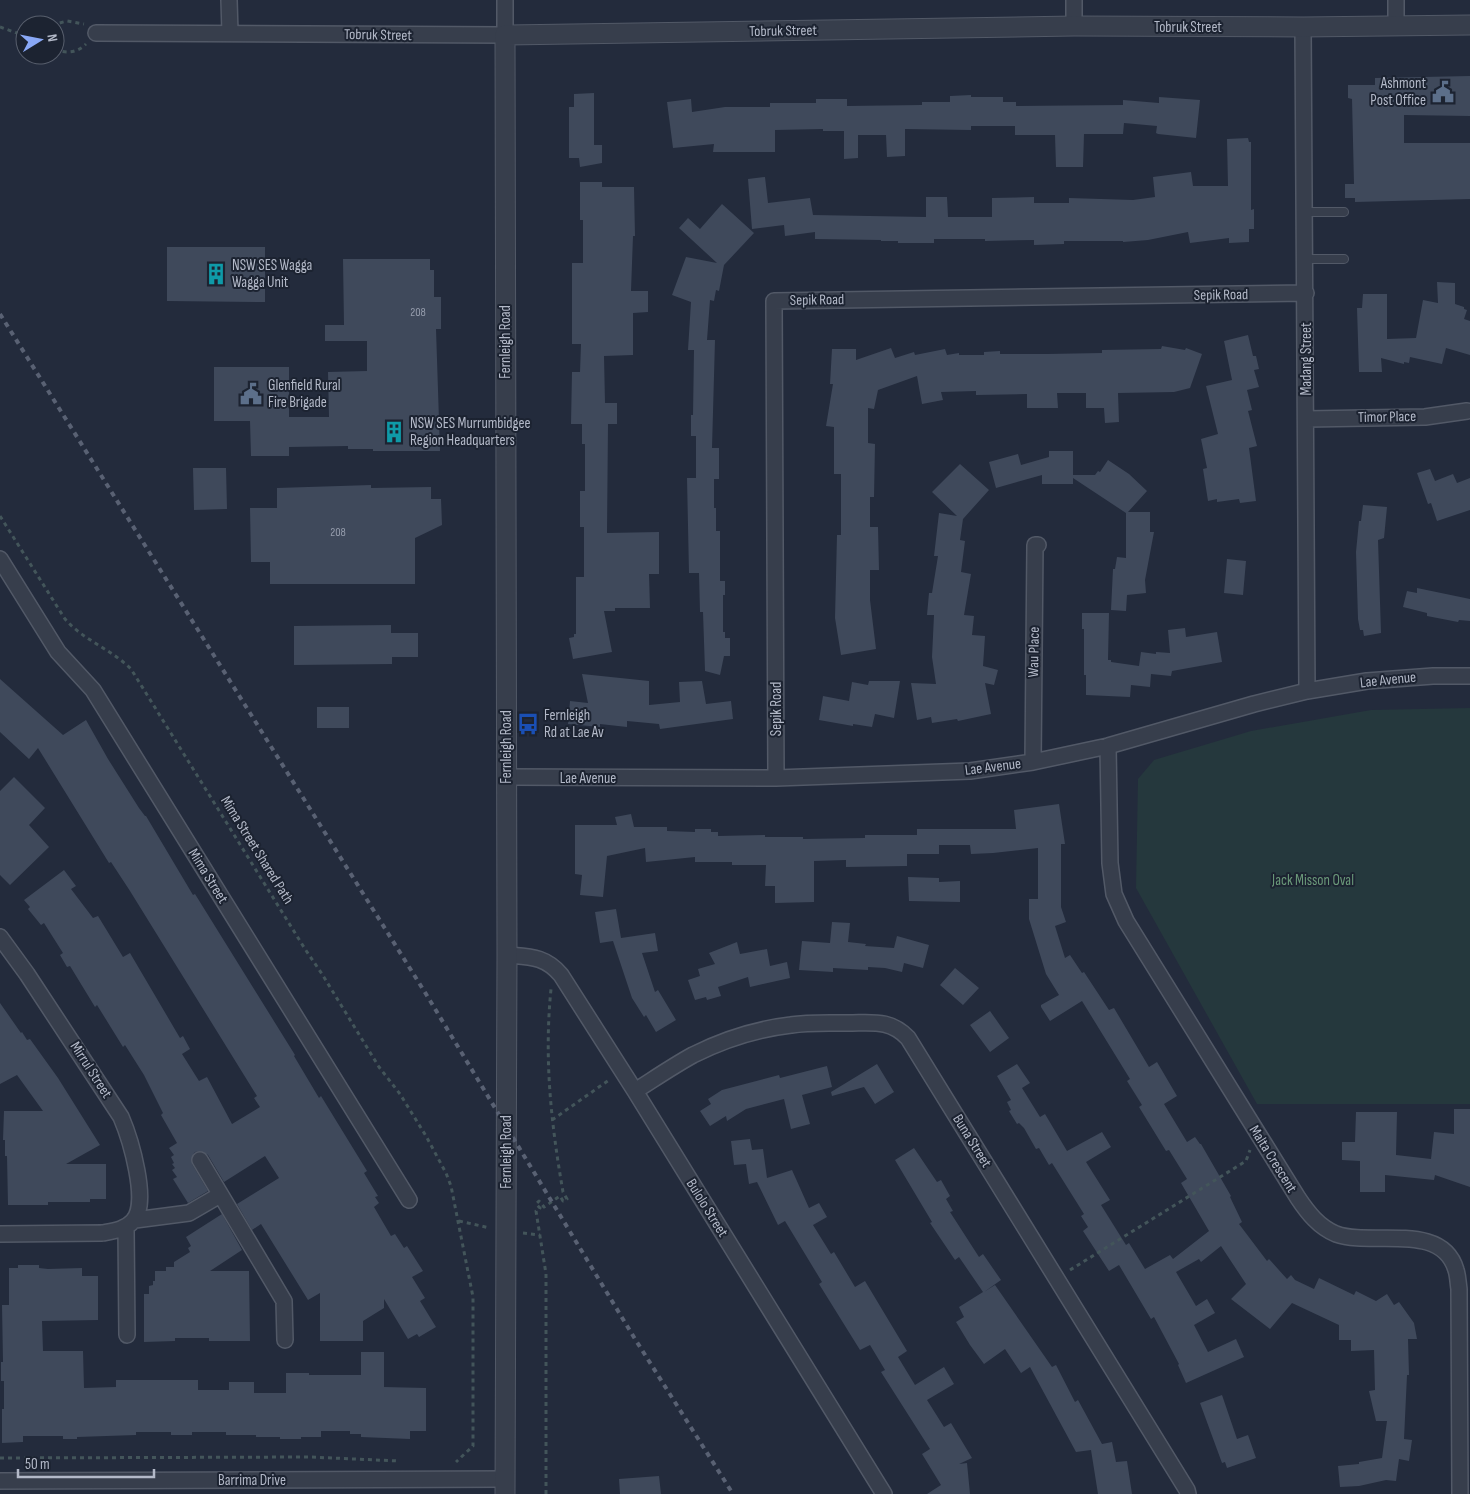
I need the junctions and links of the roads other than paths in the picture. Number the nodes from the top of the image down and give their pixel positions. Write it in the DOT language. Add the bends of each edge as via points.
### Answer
graph roads {
  1 [pos="229,0"];
  2 [pos="505,0"];
  3 [pos="1074,0"];
  4 [pos="1396,0"];
  5 [pos="1470,25"];
  6 [pos="1074,26"];
  7 [pos="1396,26"];
  8 [pos="1303,27"];
  9 [pos="96,33"];
  10 [pos="230,33"];
  11 [pos="505,35"];
  12 [pos="1305,212"];
  13 [pos="1344,212"];
  14 [pos="1305,259"];
  15 [pos="1344,259"];
  16 [pos="1306,293"];
  17 [pos="1467,411"];
  18 [pos="1306,419"];
  19 [pos="1038,545"];
  20 [pos="0,558"];
  21 [pos="1470,676"];
  22 [pos="1307,691"];
  23 [pos="1108,746"];
  24 [pos="1033,762"];
  25 [pos="506,778"];
  26 [pos="776,778"];
  27 [pos="0,937"];
  28 [pos="507,955"];
  29 [pos="635,1090"];
  30 [pos="200,1160"];
  31 [pos="220,1195"];
  32 [pos="409,1200"];
  33 [pos="131,1223"];
  34 [pos="0,1234"];
  35 [pos="127,1335"];
  36 [pos="285,1340"];
  37 [pos="0,1481"];
  38 [pos="505,1486"];
  39 [pos="884,1494"];
  40 [pos="1188,1494"];
  41 [pos="1460,1494"];
  1 -- 10 [label="street"];
  2 -- 11 [label="street, Fernleigh Road"];
  3 -- 6 [label="street"];
  4 -- 7 [label="street"];
  5 -- 7 [label="street, Tobruk Street"];
  6 -- 8 [label="street, Tobruk Street"];
  6 -- 11 [label="street, Tobruk Street"];
  7 -- 8 [label="street, Tobruk Street"];
  8 -- 12 [label="street, Madang Street"];
  9 -- 10 [label="street, Tobruk Street"];
  10 -- 11 [label="street, Tobruk Street"];
  11 -- 25 [label="street, Fernleigh Road"];
  12 -- 13 [label="lane"];
  12 -- 14 [label="street, Madang Street"];
  14 -- 15 [label="lane"];
  14 -- 16 [label="street, Madang Street"];
  16 -- 18 [label="street, Madang Street"];
  16 -- 26 [label="street, Sepik Road" via="774,301"];
  17 -- 18 [label="street, Timor Place" via="1425,417"];
  18 -- 22 [label="street, Madang Street"];
  19 -- 24 [label="street, Wau Place"];
  20 -- 32 [label="street, Mima Street" via="58,652 93,690"];
  21 -- 22 [label="street, Lae Avenue" via="1367,681"];
  22 -- 23 [label="street, Lae Avenue"];
  23 -- 24 [label="street, Lae Avenue"];
  23 -- 41 [label="street, Malta Crescent" via="1110,863 1114,894 1126,920 1308,1214 1322,1227 1352,1238 1411,1238 1429,1242 1446,1252 1456,1269 1459,1289"];
  24 -- 26 [label="street, Lae Avenue" via="970,771"];
  25 -- 26 [label="street, Lae Avenue"];
  25 -- 28 [label="street, Fernleigh Road"];
  27 -- 33 [label="street, Mirrul Street" via="121,1117 131,1140 137,1178 139,1206"];
  28 -- 29 [label="street, Bulolo Street" via="537,958 553,966"];
  28 -- 38 [label="street, Fernleigh Road"];
  29 -- 39 [label="street, Bulolo Street"];
  29 -- 40 [label="street, Buna Street" via="693,1055 760,1030 792,1024 875,1024 900,1029"];
  30 -- 31 [label="street"];
  31 -- 33 [label="street" via="189,1213"];
  31 -- 36 [label="street" via="284,1301"];
  33 -- 34 [label="street" via="102,1233"];
  33 -- 35 [label="street, Mirrul Street"];
  37 -- 38 [label="street, Barrima Drive"];
}
